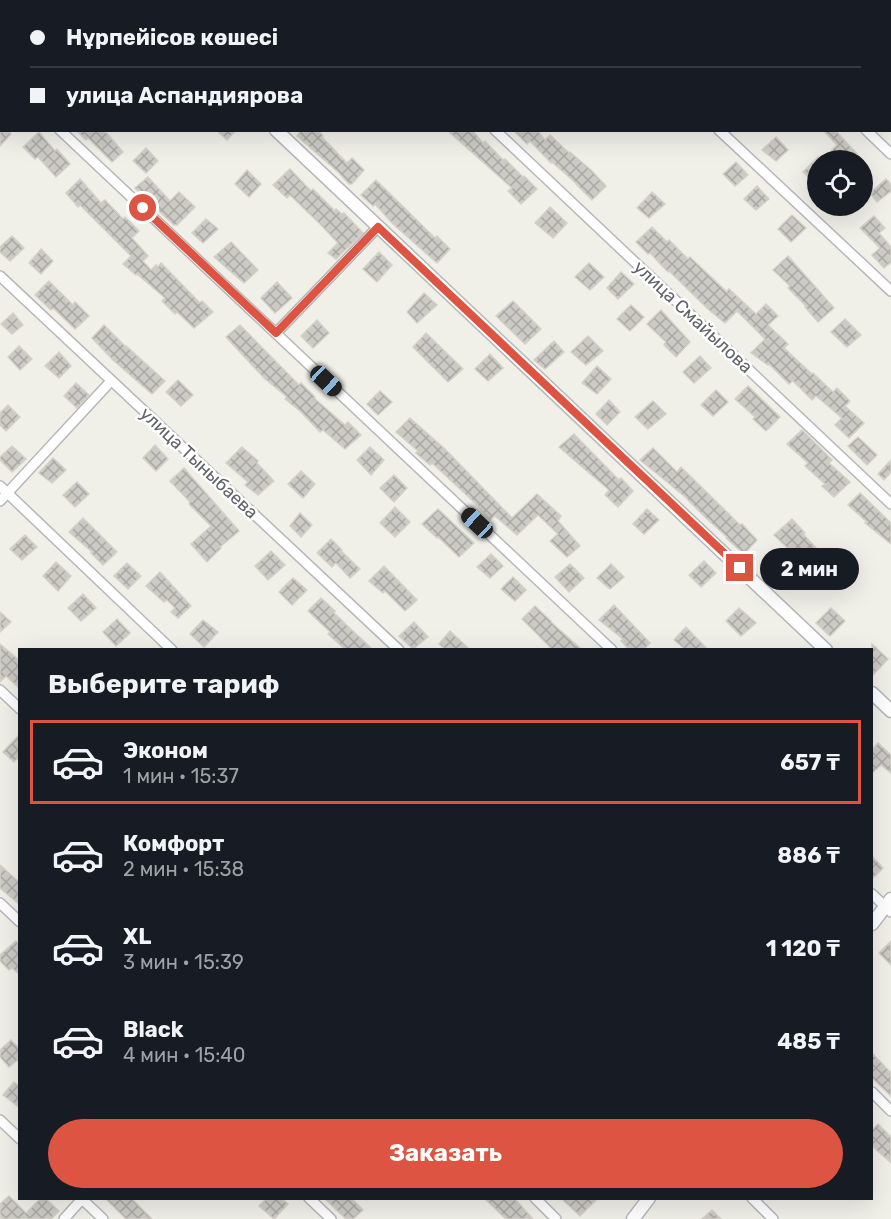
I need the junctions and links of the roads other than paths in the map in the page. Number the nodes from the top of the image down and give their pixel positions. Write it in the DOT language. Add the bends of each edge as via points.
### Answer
graph roads {
  1 [pos="62,132"];
  2 [pos="278,132"];
  3 [pos="497,132"];
  4 [pos="721,132"];
  5 [pos="868,132"];
  6 [pos="891,154"];
  7 [pos="378,227"];
  8 [pos="0,276"];
  9 [pos="891,291"];
  10 [pos="276,333"];
  11 [pos="111,381"];
  12 [pos="2,493"];
  13 [pos="891,504"];
  14 [pos="170,648"];
  15 [pos="397,648"];
  16 [pos="610,648"];
  17 [pos="824,648"];
  18 [pos="0,690"];
  19 [pos="873,694"];
  20 [pos="18,707"];
  21 [pos="891,711"];
  22 [pos="873,895"];
  23 [pos="0,903"];
  24 [pos="889,906"];
  25 [pos="18,920"];
  26 [pos="873,923"];
  27 [pos="873,1093"];
  28 [pos="891,1111"];
  29 [pos="0,1120"];
  30 [pos="18,1137"];
  31 [pos="81,1200"];
  32 [pos="83,1200"];
  33 [pos="311,1200"];
  34 [pos="537,1200"];
  35 [pos="648,1200"];
  36 [pos="754,1200"];
  37 [pos="64,1219"];
  38 [pos="103,1219"];
  39 [pos="331,1219"];
  40 [pos="556,1219"];
  41 [pos="633,1219"];
  42 [pos="773,1219"];
  1 -- 10 [label="street"];
  2 -- 7 [label="street"];
  3 -- 13 [label="street, улица Смайылова"];
  4 -- 9 [label="street"];
  5 -- 6 [label="street"];
  7 -- 10 [label="street"];
  7 -- 17 [label="street"];
  8 -- 11 [label="street, улица Тыныбаева"];
  10 -- 16 [label="street"];
  11 -- 12 [label="street"];
  11 -- 15 [label="street, улица Тыныбаева"];
  12 -- 14 [label="street"];
  18 -- 20 [label="street"];
  19 -- 21 [label="street"];
  22 -- 24 [label="street"];
  23 -- 25 [label="street"];
  24 -- 26 [label="street"];
  27 -- 28 [label="street"];
  29 -- 30 [label="street"];
  31 -- 37 [label="street"];
  32 -- 38 [label="street"];
  33 -- 39 [label="street"];
  34 -- 40 [label="street"];
  35 -- 41 [label="street"];
  36 -- 42 [label="street"];
}
